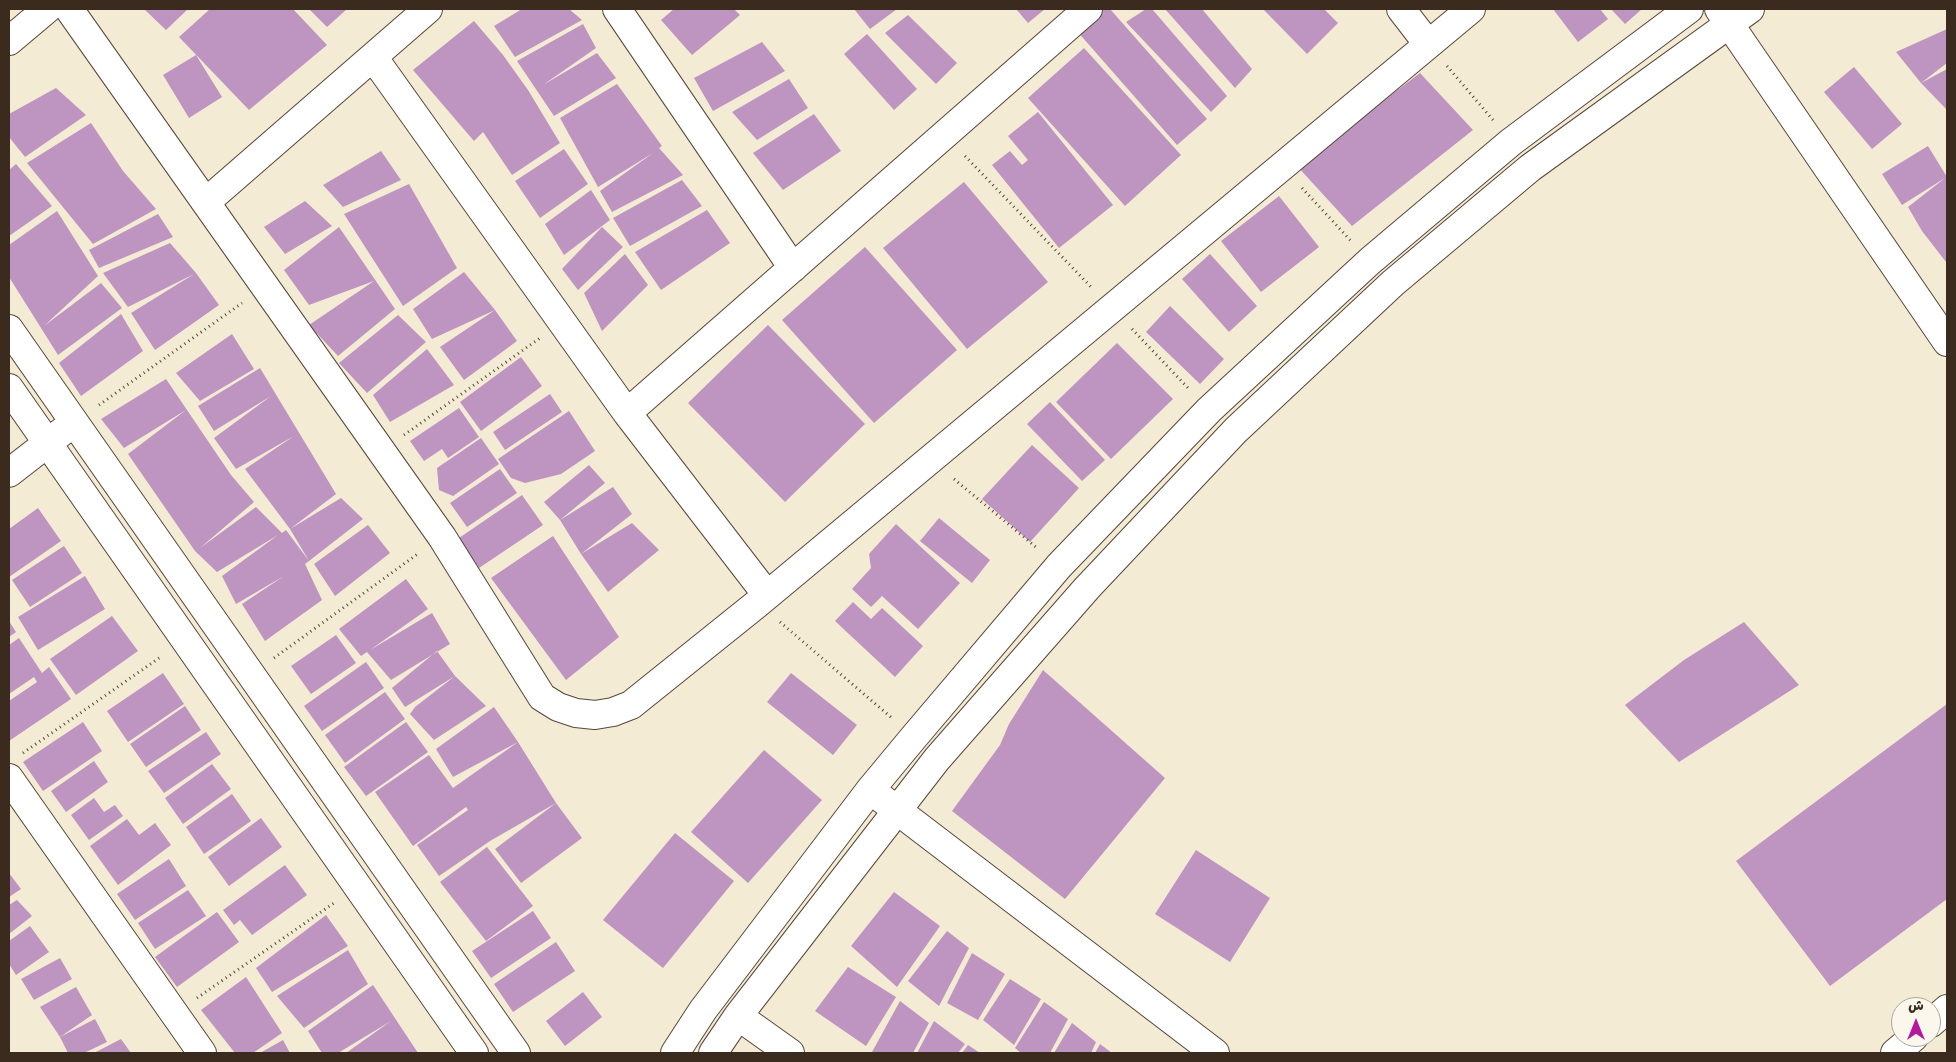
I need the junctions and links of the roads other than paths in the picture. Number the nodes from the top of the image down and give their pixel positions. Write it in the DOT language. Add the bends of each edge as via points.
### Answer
graph roads {
  1 [pos="48,9"];
  2 [pos="69,9"];
  3 [pos="428,9"];
  4 [pos="616,9"];
  5 [pos="1088,9"];
  6 [pos="1401,9"];
  7 [pos="1471,9"];
  8 [pos="1689,9"];
  9 [pos="1733,13"];
  10 [pos="9,41"];
  11 [pos="1428,44"];
  12 [pos="373,57"];
  13 [pos="206,202"];
  14 [pos="793,268"];
  15 [pos="9,329"];
  16 [pos="1947,342"];
  17 [pos="9,388"];
  18 [pos="627,413"];
  19 [pos="74,423"];
  20 [pos="48,442"];
  21 [pos="9,473"];
  22 [pos="762,599"];
  23 [pos="251,674"];
  24 [pos="222,695"];
  25 [pos="13,768"];
  26 [pos="870,790"];
  27 [pos="896,810"];
  28 [pos="738,1016"];
  29 [pos="202,1053"];
  30 [pos="474,1053"];
  31 [pos="516,1053"];
  32 [pos="675,1053"];
  33 [pos="714,1053"];
  34 [pos="790,1053"];
  35 [pos="1215,1053"];
  1 -- 10 [label="street"];
  2 -- 13 [label="street"];
  3 -- 12 [label="street"];
  4 -- 14 [label="street"];
  5 -- 14 [label="street"];
  6 -- 11 [label="street"];
  7 -- 11 [label="street"];
  8 -- 26 [label="street" via="1511,142 1370,261 1209,410 1059,566"];
  9 -- 16 [label="street"];
  9 -- 27 [label="street" via="1530,168 1393,283 1243,424 1087,588"];
  11 -- 22 [label="street"];
  12 -- 13 [label="street"];
  12 -- 18 [label="street"];
  13 -- 22 [label="street" via="442,536 542,697 558,707 595,715 631,705"];
  14 -- 18 [label="street"];
  15 -- 19 [label="street"];
  17 -- 20 [label="street"];
  18 -- 22 [label="street"];
  19 -- 20 [label="street"];
  19 -- 23 [label="street"];
  20 -- 21 [label="street"];
  20 -- 24 [label="street"];
  23 -- 24 [label="street"];
  23 -- 31 [label="street"];
  24 -- 30 [label="street"];
  25 -- 29 [label="street"];
  26 -- 27 [label="street"];
  26 -- 32 [label="street" via="703,1010"];
  27 -- 28 [label="street"];
  27 -- 35 [label="street"];
  28 -- 33 [label="street"];
  28 -- 34 [label="street"];
}
